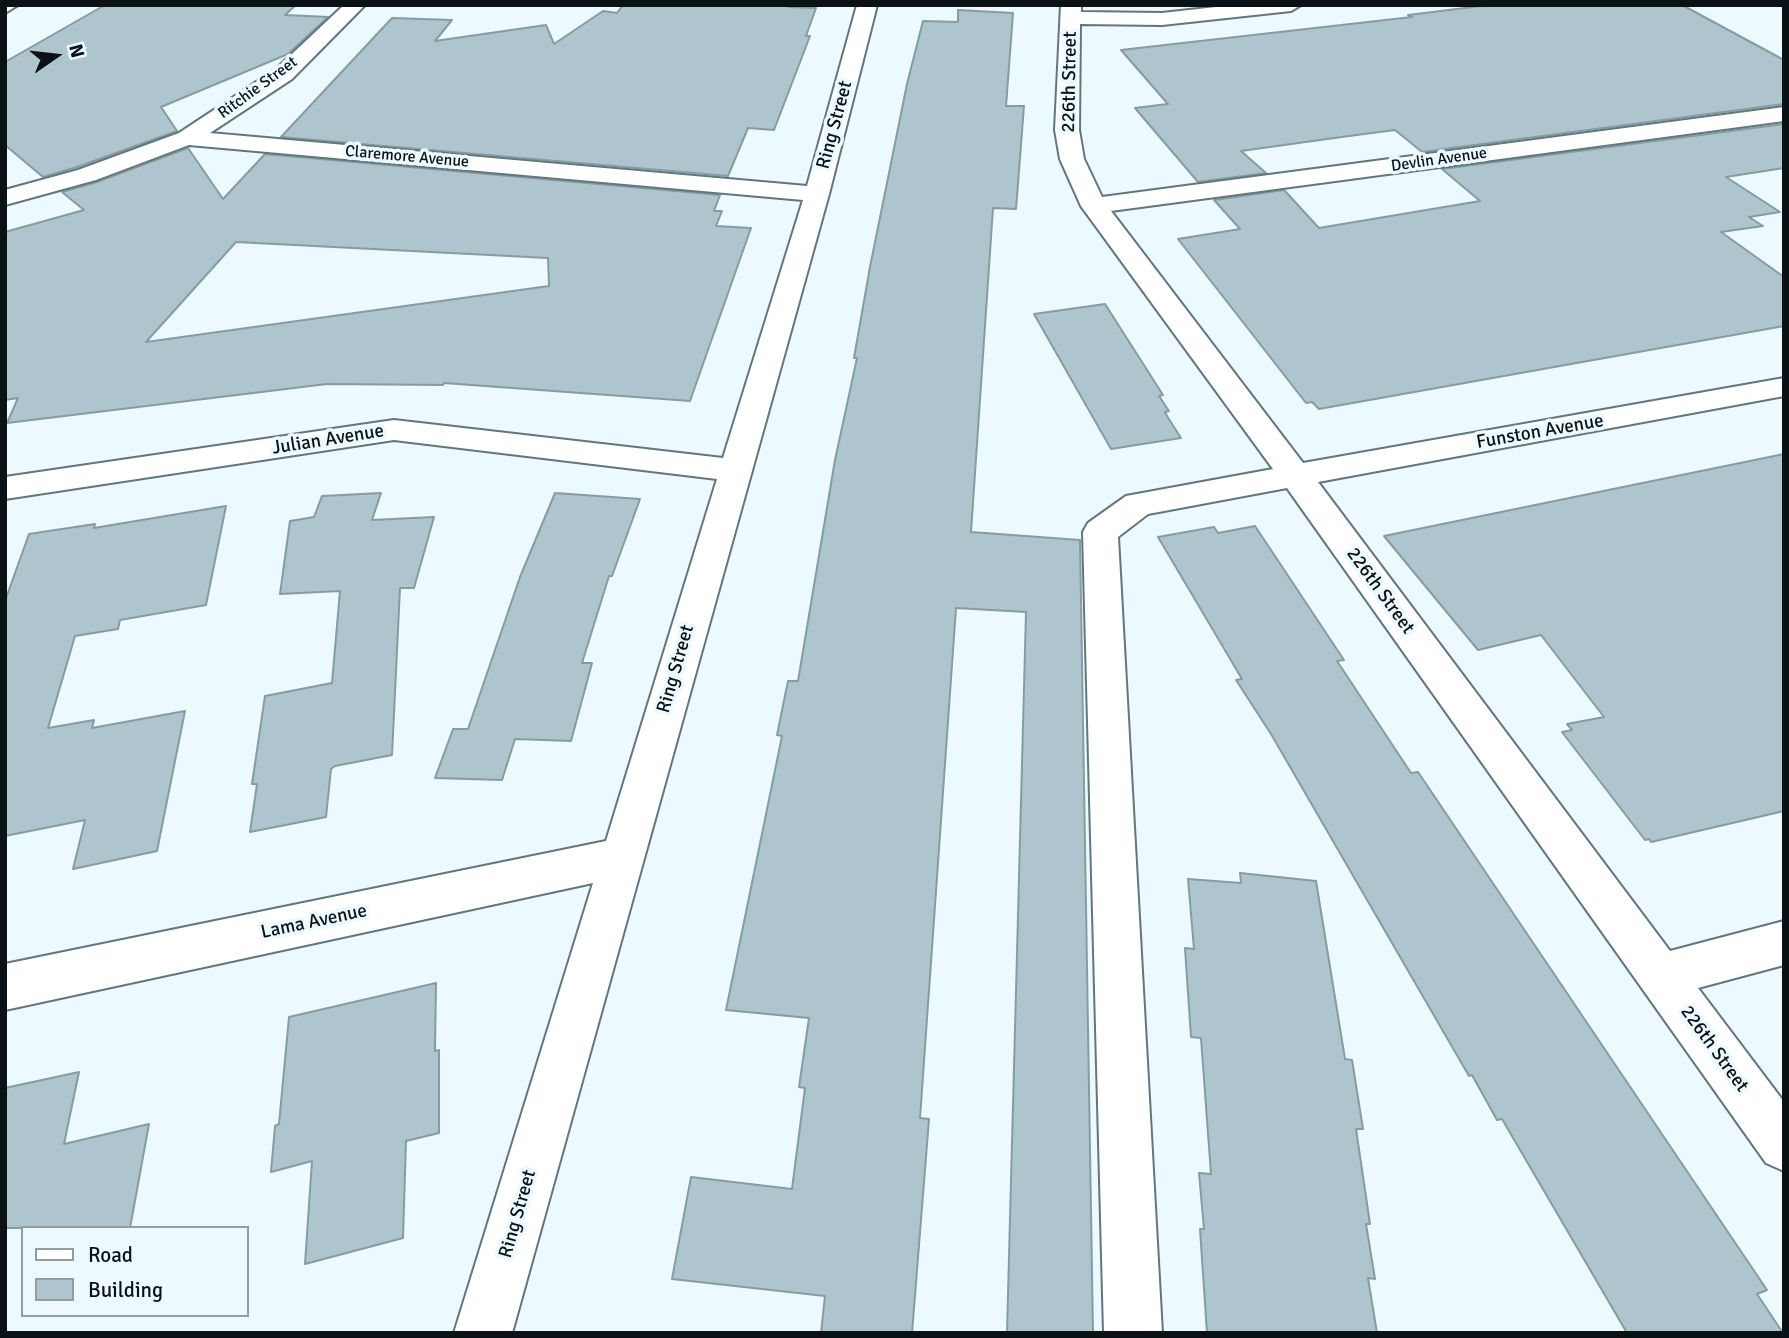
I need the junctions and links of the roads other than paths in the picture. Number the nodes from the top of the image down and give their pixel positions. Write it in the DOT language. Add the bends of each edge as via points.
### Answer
graph roads {
  1 [pos="355,5"];
  2 [pos="867,5"];
  3 [pos="1291,5"];
  4 [pos="1072,12"];
  5 [pos="1784,114"];
  6 [pos="187,138"];
  7 [pos="817,194"];
  8 [pos="5,198"];
  9 [pos="1094,206"];
  10 [pos="1784,387"];
  11 [pos="734,470"];
  12 [pos="1296,477"];
  13 [pos="5,488"];
  14 [pos="622,857"];
  15 [pos="1784,943"];
  16 [pos="1660,976"];
  17 [pos="5,987"];
  18 [pos="1784,1145"];
  19 [pos="483,1333"];
  20 [pos="1133,1333"];
  1 -- 6 [label="street, Ritchie Street" via="284,74"];
  2 -- 7 [label="street, Ring Street"];
  3 -- 4 [label="street" via="1162,19"];
  4 -- 9 [label="street, 226th Street" via="1067,130 1072,159"];
  5 -- 9 [label="street, Devlin Avenue"];
  6 -- 7 [label="street, Claremore Avenue"];
  6 -- 8 [label="street, Claremore Avenue" via="87,175"];
  7 -- 11 [label="street, Ring Street"];
  9 -- 12 [label="street, 226th Street"];
  10 -- 12 [label="street, Funston Avenue"];
  11 -- 13 [label="street, Julian Avenue" via="394,430"];
  11 -- 14 [label="street, Ring Street"];
  12 -- 16 [label="street, 226th Street"];
  12 -- 20 [label="street, Funston Avenue" via="1138,504 1100,532"];
  14 -- 17 [label="street, Lama Avenue"];
  14 -- 19 [label="street, Ring Street"];
  15 -- 16 [label="street"];
  16 -- 18 [label="street, 226th Street"];
}
